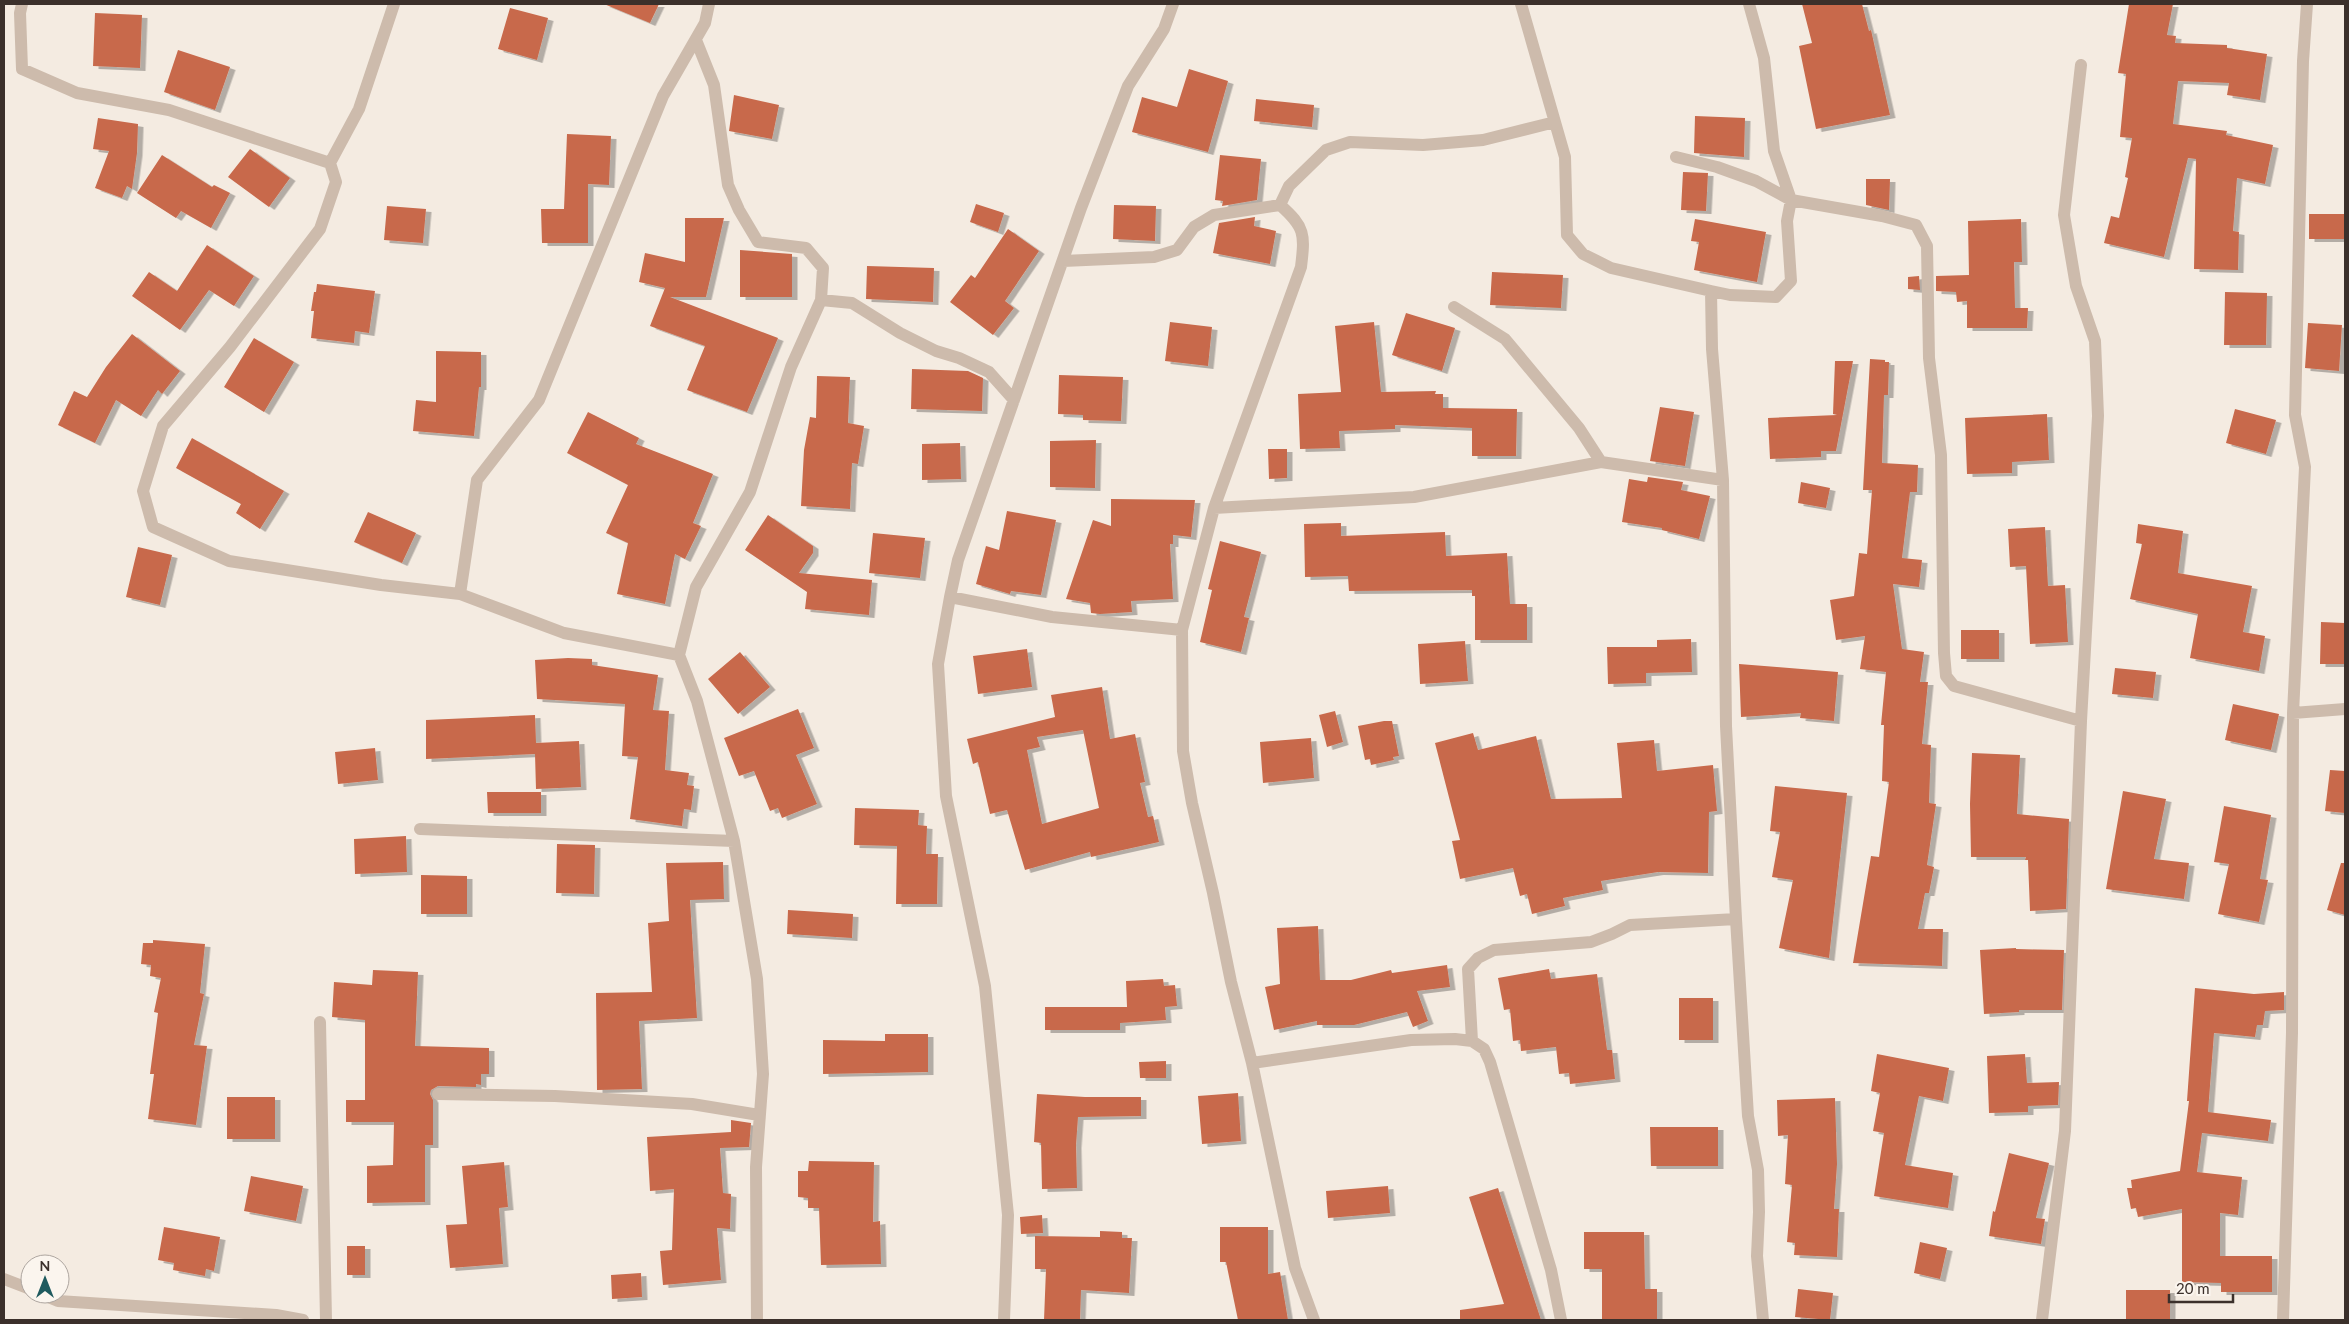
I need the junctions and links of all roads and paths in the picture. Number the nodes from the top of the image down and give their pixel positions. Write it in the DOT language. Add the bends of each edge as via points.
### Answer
graph roads {
  1 [pos="22,4"];
  2 [pos="394,4"];
  3 [pos="709,4"];
  4 [pos="1173,4"];
  5 [pos="1521,4"];
  6 [pos="1749,4"];
  7 [pos="2307,4"];
  8 [pos="696,40"];
  9 [pos="2081,65"];
  10 [pos="1555,122"];
  11 [pos="1676,157"];
  12 [pos="330,163"];
  13 [pos="1791,200"];
  14 [pos="1280,205"];
  15 [pos="1062,261"];
  16 [pos="1711,291"];
  17 [pos="821,300"];
  18 [pos="1454,307"];
  19 [pos="1014,400"];
  20 [pos="1601,462"];
  21 [pos="1723,480"];
  22 [pos="1214,508"];
  23 [pos="460,594"];
  24 [pos="950,597"];
  25 [pos="1182,630"];
  26 [pos="679,655"];
  27 [pos="2345,709"];
  28 [pos="2292,713"];
  29 [pos="2080,721"];
  30 [pos="420,829"];
  31 [pos="734,841"];
  32 [pos="1736,918"];
  33 [pos="320,1022"];
  34 [pos="1472,1041"];
  35 [pos="1252,1064"];
  36 [pos="438,1094"];
  37 [pos="759,1115"];
  38 [pos="4,1279"];
  39 [pos="20,1286"];
  40 [pos="70,1302"];
  41 [pos="303,1320"];
  42 [pos="326,1320"];
  43 [pos="757,1320"];
  44 [pos="1004,1320"];
  45 [pos="1314,1320"];
  46 [pos="1561,1320"];
  47 [pos="1763,1320"];
  48 [pos="2042,1320"];
  49 [pos="2283,1320"];
  1 -- 12 [label="street" via="22,69 77,93 169,110"];
  2 -- 12 [label="street" via="359,109"];
  3 -- 8 [label="street" via="705,23"];
  4 -- 15 [label="street" via="1164,29 1128,86"];
  5 -- 10 [label="street"];
  6 -- 13 [label="street" via="1764,58 1774,151"];
  7 -- 28 [label="street" via="2295,415 2305,467"];
  8 -- 17 [label="street" via="714,84 728,185 739,210 758,242 806,248 823,268"];
  8 -- 23 [label="street" via="663,96 539,400 477,480"];
  9 -- 29 [label="street" via="2064,215 2076,286 2095,341 2098,416"];
  10 -- 14 [label="street" via="1475,140 1423,145 1350,142 1326,150 1289,186"];
  10 -- 16 [label="street" via="1565,157 1568,235 1583,254 1611,268"];
  11 -- 13 [label="street" via="1756,181"];
  12 -- 23 [label="street" via="336,182 320,229 230,347 163,426 143,491 153,528 229,561 380,586"];
  13 -- 16 [label="street" via="1787,221 1791,282 1776,297"];
  13 -- 29 [label="street" via="1916,225 1927,246 1929,358 1941,455 1946,676 1954,686"];
  14 -- 15 [label="street" via="1214,215 1194,227 1176,250 1154,257"];
  14 -- 22 [label="street" via="1296,219 1304,239 1301,267"];
  15 -- 19 [label="street"];
  16 -- 21 [label="street" via="1712,349"];
  17 -- 19 [label="street" via="852,303 936,352 959,358 989,372"];
  17 -- 26 [label="street" via="791,367 750,492 696,587"];
  18 -- 20 [label="street" via="1505,339 1580,428"];
  19 -- 24 [label="street" via="958,560"];
  20 -- 21 [label="street"];
  20 -- 22 [label="street" via="1414,498"];
  21 -- 32 [label="street" via="1726,726"];
  22 -- 25 [label="street"];
  23 -- 26 [label="street" via="564,633"];
  24 -- 25 [label="street" via="1052,617"];
  24 -- 44 [label="street" via="938,664 946,796 985,986 1008,1216"];
  25 -- 35 [label="street" via="1183,751 1231,982"];
  26 -- 31 [label="street" via="697,701"];
  27 -- 28 [label="street"];
  28 -- 49 [label="street" via="2292,1033"];
  29 -- 48 [label="street" via="2065,1131"];
  30 -- 31 [label="street"];
  31 -- 37 [label="street" via="757,979 763,1074"];
  32 -- 34 [label="street" via="1630,924 1591,942 1494,950 1478,958 1468,969"];
  32 -- 47 [label="street" via="1748,1116 1758,1170 1757,1256"];
  33 -- 42 [label="street"];
  34 -- 35 [label="street" via="1411,1040"];
  34 -- 46 [label="street" via="1484,1049 1490,1062 1550,1270"];
  35 -- 45 [label="street" via="1295,1268"];
  36 -- 37 [label="street" via="555,1096 683,1104"];
  37 -- 43 [label="street"];
  38 -- 39 [label="street"];
  40 -- 41 [label="street" via="276,1315"];
}
